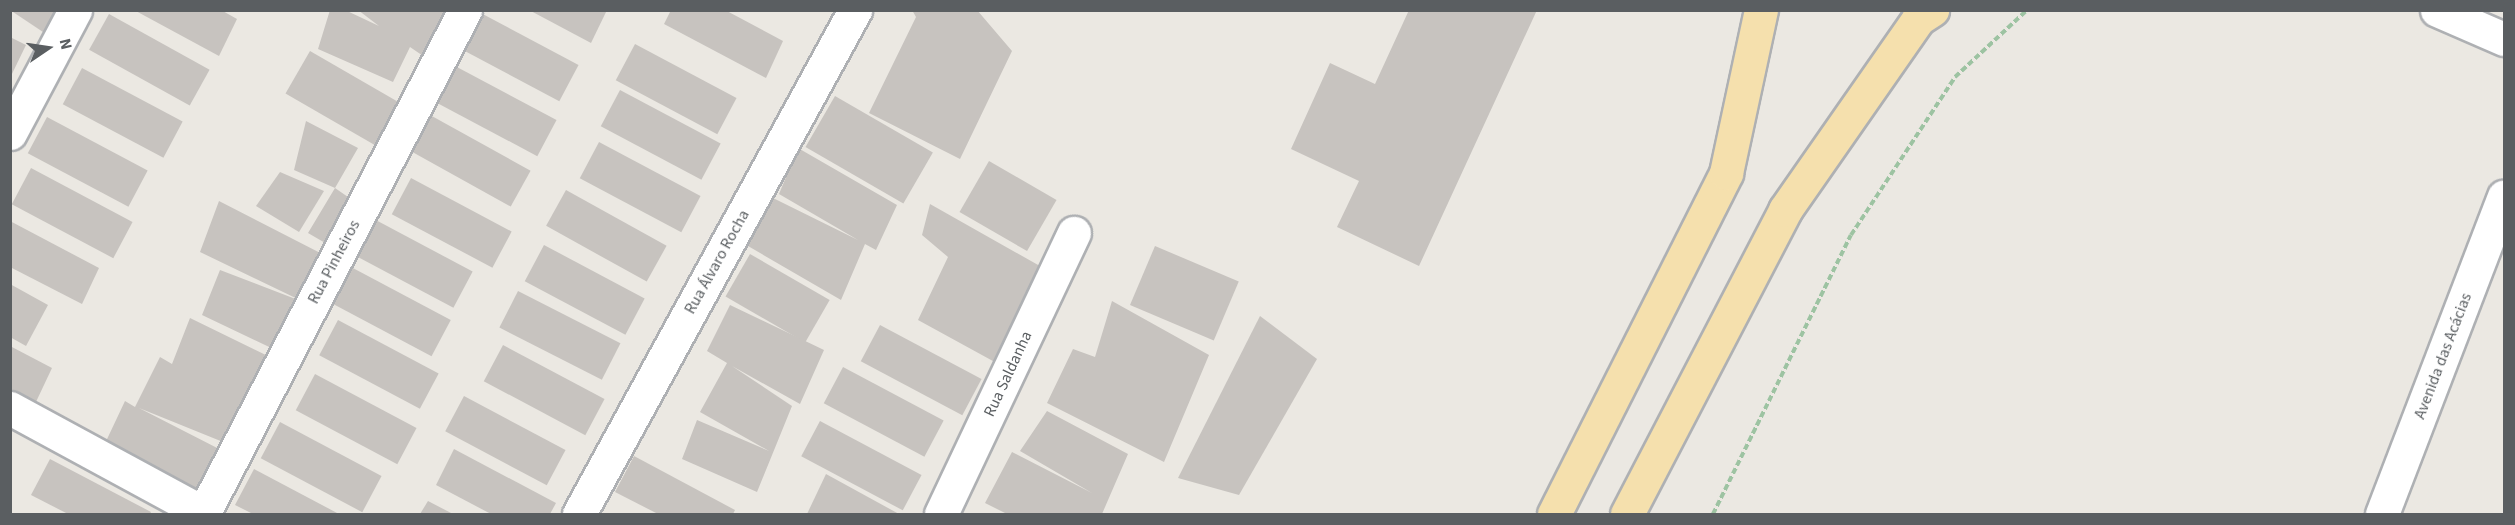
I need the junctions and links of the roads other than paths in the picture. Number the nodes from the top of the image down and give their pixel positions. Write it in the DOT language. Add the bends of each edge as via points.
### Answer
graph roads {
  1 [pos="75,10"];
  2 [pos="465,10"];
  3 [pos="855,10"];
  4 [pos="1761,10"];
  5 [pos="1932,10"];
  6 [pos="2437,10"];
  7 [pos="2505,39"];
  8 [pos="10,133"];
  9 [pos="2505,196"];
  10 [pos="1074,232"];
  11 [pos="10,408"];
  12 [pos="203,514"];
  13 [pos="579,514"];
  14 [pos="941,514"];
  15 [pos="1554,514"];
  16 [pos="1627,514"];
  17 [pos="2382,514"];
  1 -- 8 [label="street"];
  2 -- 12 [label="street, Rua Pinheiros"];
  3 -- 13 [label="street, Rua Álvaro Rocha"];
  4 -- 15 [label="main road" via="1726,173"];
  5 -- 16 [label="main road" via="1918,19 1785,210"];
  6 -- 7 [label="street"];
  9 -- 17 [label="street, Avenida das Acácias"];
  10 -- 14 [label="street, Rua Saldanha"];
  11 -- 12 [label="street"];
}
